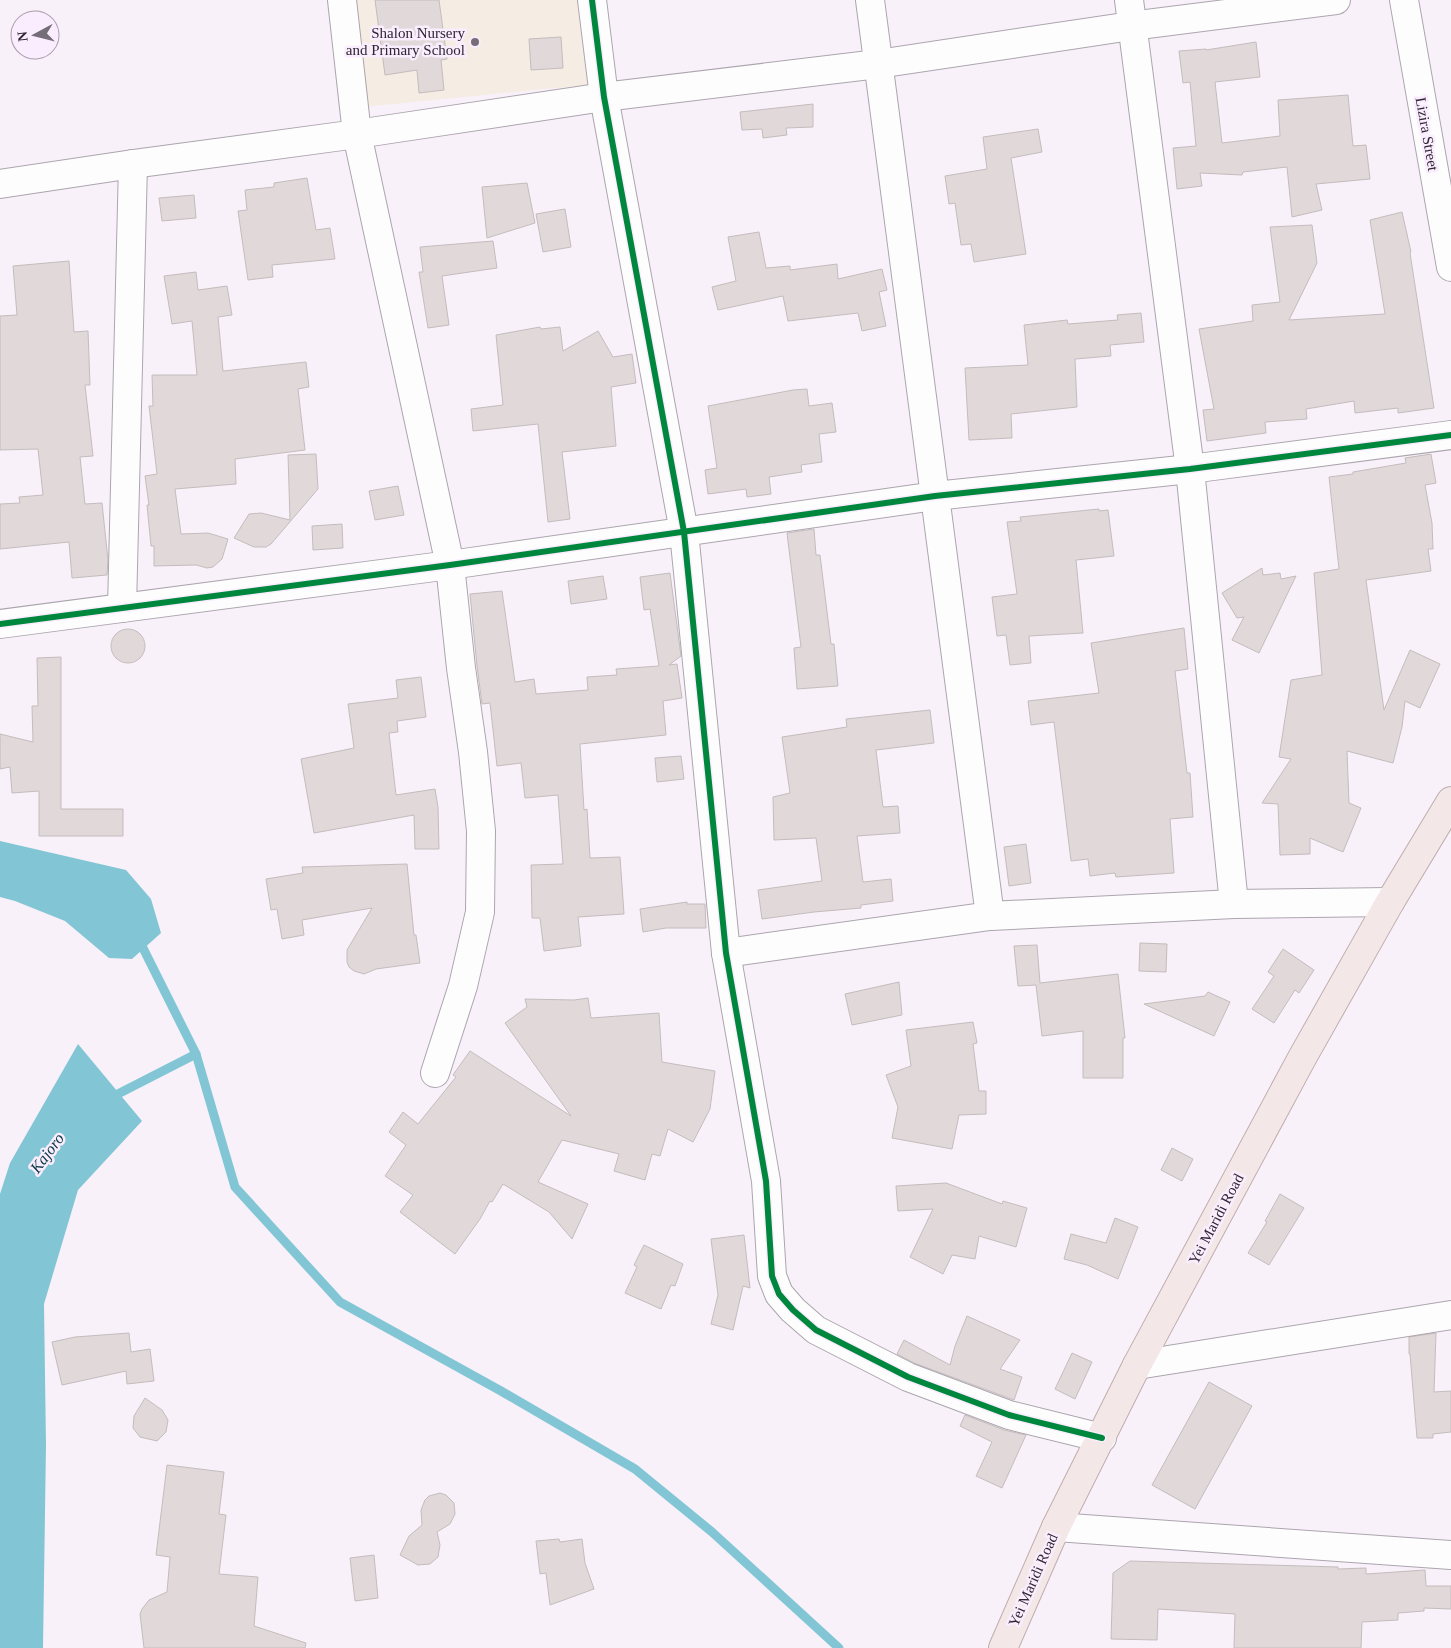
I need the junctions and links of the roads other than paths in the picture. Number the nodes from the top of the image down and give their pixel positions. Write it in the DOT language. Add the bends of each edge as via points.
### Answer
graph roads {
  1 [pos="342,0"];
  2 [pos="592,0"];
  3 [pos="870,0"];
  4 [pos="1336,0"];
  5 [pos="1404,0"];
  6 [pos="1130,13"];
  7 [pos="878,64"];
  8 [pos="604,97"];
  9 [pos="357,134"];
  10 [pos="133,164"];
  11 [pos="0,184"];
  12 [pos="1451,267"];
  13 [pos="1451,435"];
  14 [pos="1190,469"];
  15 [pos="935,496"];
  16 [pos="684,532"];
  17 [pos="450,565"];
  18 [pos="122,608"];
  19 [pos="0,624"];
  20 [pos="1451,800"];
  21 [pos="1390,902"];
  22 [pos="1234,904"];
  23 [pos="990,916"];
  24 [pos="726,953"];
  25 [pos="435,1073"];
  26 [pos="1451,1316"];
  27 [pos="1137,1365"];
  28 [pos="1102,1438"];
  29 [pos="1056,1527"];
  30 [pos="1451,1554"];
  31 [pos="1003,1648"];
  1 -- 9 [label="street"];
  2 -- 8 [label="street"];
  3 -- 7 [label="street"];
  4 -- 6 [label="street"];
  5 -- 12 [label="street, Lizira Street"];
  6 -- 7 [label="street"];
  6 -- 14 [label="street"];
  7 -- 8 [label="street"];
  7 -- 15 [label="street"];
  8 -- 9 [label="street"];
  8 -- 16 [label="street"];
  9 -- 10 [label="street"];
  9 -- 17 [label="street"];
  10 -- 11 [label="street"];
  10 -- 18 [label="street"];
  13 -- 14 [label="street"];
  14 -- 15 [label="street"];
  14 -- 22 [label="street"];
  15 -- 16 [label="street"];
  15 -- 23 [label="street"];
  16 -- 17 [label="street"];
  16 -- 24 [label="street"];
  17 -- 18 [label="street"];
  17 -- 25 [label="street" via="481,831 480,912 463,986"];
  18 -- 19 [label="street"];
  20 -- 21 [label="main road, Yei Maridi Road"];
  21 -- 22 [label="street"];
  21 -- 27 [label="main road, Yei Maridi Road"];
  22 -- 23 [label="street"];
  23 -- 24 [label="street"];
  24 -- 28 [label="street" via="762,1154 772,1276 779,1294 816,1330 908,1377 1009,1416"];
  26 -- 27 [label="street"];
  27 -- 28 [label="main road, Yei Maridi Road"];
  28 -- 29 [label="main road, Yei Maridi Road"];
  29 -- 30 [label="street"];
  29 -- 31 [label="main road, Yei Maridi Road"];
}
